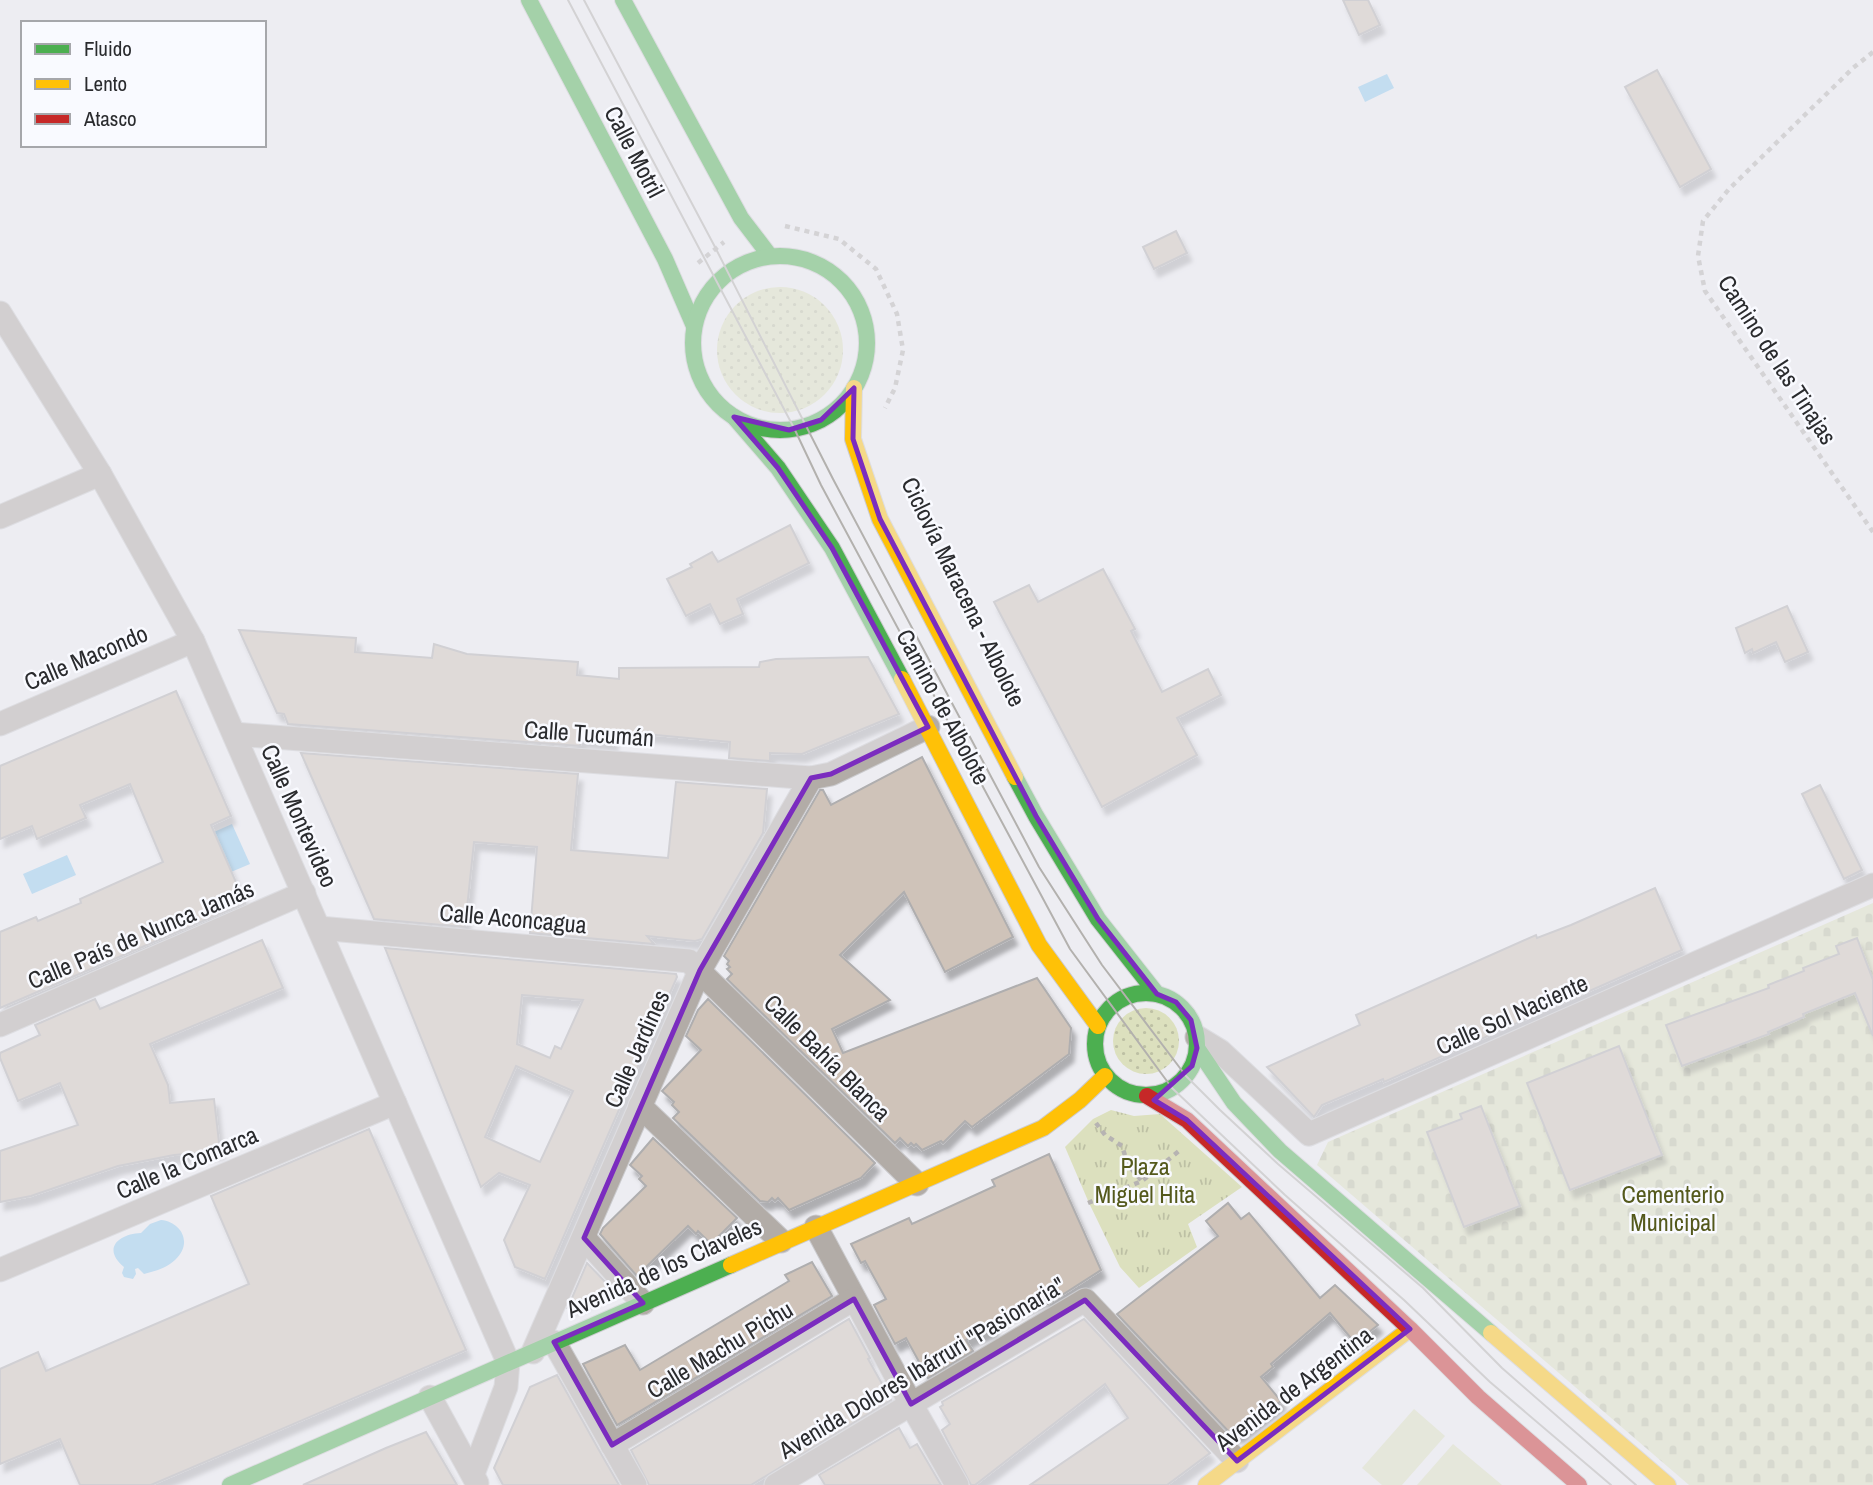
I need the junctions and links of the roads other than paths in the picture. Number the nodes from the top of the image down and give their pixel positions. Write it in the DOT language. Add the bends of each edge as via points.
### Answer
graph roads {
  1 [pos="529,0"];
  2 [pos="623,0"];
  3 [pos="770,256"];
  4 [pos="0,313"];
  5 [pos="694,326"];
  6 [pos="854,388"];
  7 [pos="734,417"];
  8 [pos="100,474"];
  9 [pos="0,517"];
  10 [pos="193,641"];
  11 [pos="0,724"];
  12 [pos="928,727"];
  13 [pos="234,734"];
  14 [pos="811,778"];
  15 [pos="1873,885"];
  16 [pos="304,893"];
  17 [pos="319,928"];
  18 [pos="700,970"];
  19 [pos="1157,994"];
  20 [pos="0,1025"];
  21 [pos="1098,1026"];
  22 [pos="1197,1042"];
  23 [pos="1105,1076"];
  24 [pos="1147,1096"];
  25 [pos="395,1103"];
  26 [pos="640,1106"];
  27 [pos="917,1184"];
  28 [pos="816,1227"];
  29 [pos="584,1238"];
  30 [pos="781,1241"];
  31 [pos="0,1270"];
  32 [pos="854,1300"];
  33 [pos="643,1303"];
  34 [pos="1410,1329"];
  35 [pos="554,1342"];
  36 [pos="533,1352"];
  37 [pos="508,1362"];
  38 [pos="430,1397"];
  39 [pos="911,1405"];
  40 [pos="612,1445"];
  41 [pos="1237,1461"];
  42 [pos="476,1480"];
  43 [pos="789,1482"];
  44 [pos="230,1485"];
  45 [pos="635,1485"];
  46 [pos="957,1485"];
  47 [pos="1206,1485"];
  48 [pos="1579,1485"];
  49 [pos="1668,1485"];
  1 -- 5 [label="street, Calle Motril" via="677,283"];
  2 -- 3 [label="street" via="748,228"];
  3 -- 5 [label="street" via="743,264 717,283 703,301"];
  3 -- 6 [label="street" via="797,258 827,270 856,300 867,343 864,368"];
  4 -- 8 [label="street, Calle Montevideo"];
  5 -- 7 [label="street" via="694,356 704,386"];
  6 -- 7 [label="street" via="821,420 789,430 762,428"];
  6 -- 19 [label="street, Camino de Albolote" via="853,439 880,519 1036,816 1098,919"];
  7 -- 12 [label="street, Camino de Albolote" via="778,468 832,548"];
  8 -- 9 [label="street"];
  8 -- 10 [label="street, Calle Montevideo"];
  10 -- 11 [label="street, Calle Macondo"];
  10 -- 13 [label="street, Calle Montevideo"];
  12 -- 14 [label="street, Calle Tucumán" via="831,774"];
  12 -- 21 [label="street, Camino de Albolote" via="1039,945"];
  13 -- 14 [label="street, Calle Tucumán"];
  13 -- 16 [label="street, Calle Montevideo"];
  14 -- 18 [label="street, Calle Jardines"];
  15 -- 22 [label="street, Calle Sol Naciente" via="1309,1134 1220,1051"];
  16 -- 17 [label="street, Calle Montevideo"];
  16 -- 20 [label="street, Calle País de Nunca Jamás"];
  17 -- 18 [label="street, Calle Aconcagua" via="689,961"];
  17 -- 25 [label="street, Calle Montevideo"];
  18 -- 26 [label="street, Calle Jardines"];
  18 -- 27 [label="street, Calle Bahía Blanca"];
  19 -- 21 [label="street" via="1125,997 1106,1011"];
  19 -- 22 [label="street" via="1176,1002 1191,1020"];
  21 -- 23 [label="street" via="1094,1042"];
  22 -- 24 [label="street" via="1186,1076 1166,1092"];
  22 -- 49 [label="street" via="1211,1074 1230,1099 1292,1162"];
  23 -- 24 [label="street" via="1132,1094"];
  23 -- 27 [label="street, Avenida de los Claveles" via="1043,1128"];
  24 -- 34 [label="street" via="1187,1120"];
  25 -- 31 [label="street, Calle la Comarca"];
  25 -- 37 [label="street, Calle Montevideo"];
  26 -- 29 [label="street, Calle Jardines"];
  26 -- 30 [label="street"];
  27 -- 28 [label="street, Avenida de los Claveles"];
  28 -- 30 [label="street, Avenida de los Claveles"];
  28 -- 32 [label="street"];
  29 -- 33 [label="street"];
  29 -- 36 [label="street, Calle Jardines"];
  30 -- 33 [label="street, Avenida de los Claveles"];
  32 -- 39 [label="street"];
  32 -- 40 [label="street, Calle Machu Pichu"];
  33 -- 35 [label="street, Avenida de los Claveles"];
  34 -- 41 [label="street, Avenida de Argentina"];
  34 -- 48 [label="street" via="1478,1397"];
  35 -- 36 [label="street, Avenida de los Claveles"];
  35 -- 40 [label="street"];
  36 -- 37 [label="street, Avenida de los Claveles"];
  37 -- 38 [label="street, Avenida de los Claveles"];
  37 -- 42 [label="street" via="506,1387"];
  38 -- 42 [label="street"];
  38 -- 44 [label="street, Avenida de los Claveles"];
  39 -- 41 [label="street, Avenida Dolores Ibárruri \"Pasionaria\"" via="1085,1300"];
  39 -- 43 [label="street, Avenida Dolores Ibárruri \"Pasionaria\""];
  39 -- 46 [label="street"];
  40 -- 45 [label="street"];
  41 -- 47 [label="street, Avenida de Argentina"];
}
